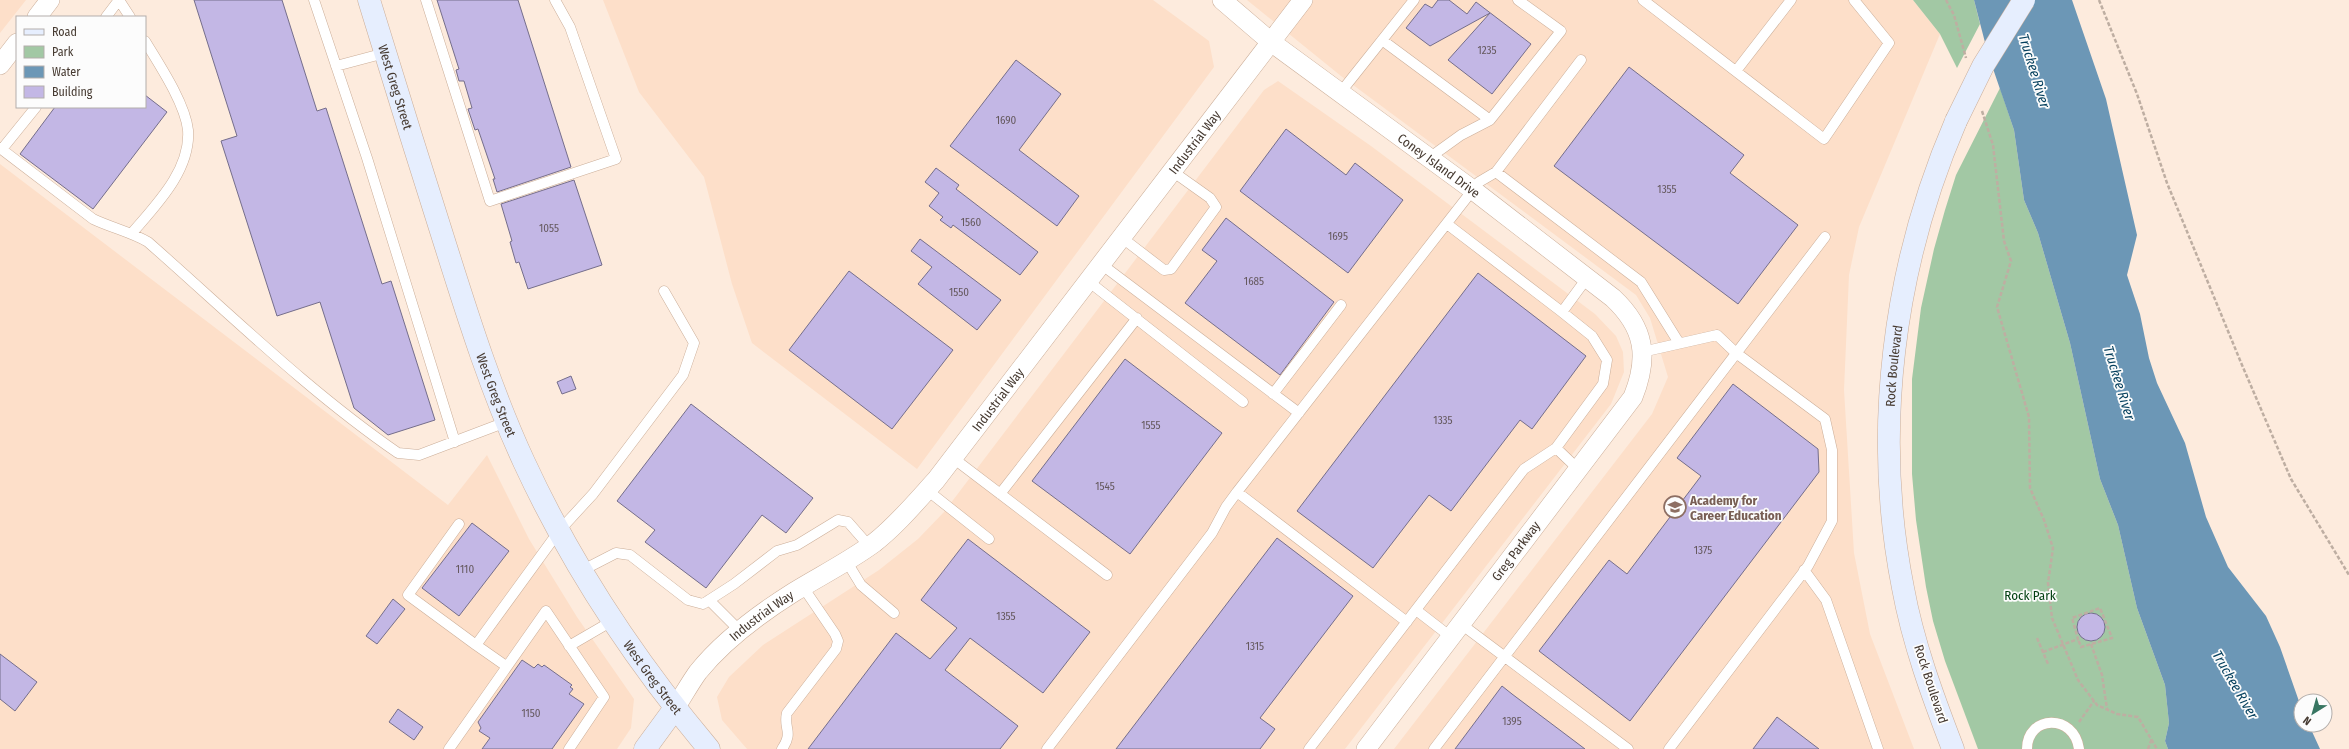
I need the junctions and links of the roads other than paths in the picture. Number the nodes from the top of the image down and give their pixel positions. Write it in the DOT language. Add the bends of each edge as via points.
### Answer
graph roads {
  1 [pos="50,0"];
  2 [pos="119,0"];
  3 [pos="314,0"];
  4 [pos="369,0"];
  5 [pos="426,0"];
  6 [pos="555,0"];
  7 [pos="1222,0"];
  8 [pos="1302,0"];
  9 [pos="1414,0"];
  10 [pos="1518,0"];
  11 [pos="1643,0"];
  12 [pos="1791,0"];
  13 [pos="1854,0"];
  14 [pos="2024,0"];
  15 [pos="38,16"];
  16 [pos="107,16"];
  17 [pos="129,16"];
  18 [pos="1382,40"];
  19 [pos="1271,42"];
  20 [pos="146,43"];
  21 [pos="16,44"];
  22 [pos="385,53"];
  23 [pos="1581,60"];
  24 [pos="0,65"];
  25 [pos="336,66"];
  26 [pos="1736,71"];
  27 [pos="1340,93"];
  28 [pos="35,108"];
  29 [pos="1490,120"];
  30 [pos="1,148"];
  31 [pos="1429,158"];
  32 [pos="1172,171"];
  33 [pos="1496,172"];
  34 [pos="1473,190"];
  35 [pos="1447,224"];
  36 [pos="132,232"];
  37 [pos="1121,237"];
  38 [pos="1825,237"];
  39 [pos="1101,264"];
  40 [pos="1587,278"];
  41 [pos="1088,281"];
  42 [pos="664,290"];
  43 [pos="1341,304"];
  44 [pos="1562,312"];
  45 [pos="1137,318"];
  46 [pos="1679,343"];
  47 [pos="1642,348"];
  48 [pos="1736,353"];
  49 [pos="1273,394"];
  50 [pos="1243,402"];
  51 [pos="1299,414"];
  52 [pos="506,422"];
  53 [pos="455,442"];
  54 [pos="1556,448"];
  55 [pos="953,458"];
  56 [pos="1578,469"];
  57 [pos="927,490"];
  58 [pos="1237,492"];
  59 [pos="1000,494"];
  60 [pos="459,524"];
  61 [pos="559,531"];
  62 [pos="989,539"];
  63 [pos="868,546"];
  64 [pos="846,562"];
  65 [pos="1804,570"];
  66 [pos="581,571"];
  67 [pos="1107,575"];
  68 [pos="803,587"];
  69 [pos="709,600"];
  70 [pos="1416,610"];
  71 [pos="894,613"];
  72 [pos="612,621"];
  73 [pos="1407,622"];
  74 [pos="1456,630"];
  75 [pos="740,631"];
  76 [pos="476,645"];
  77 [pos="569,646"];
  78 [pos="1505,656"];
  79 [pos="506,666"];
  80 [pos="675,708"];
  81 [pos="449,749"];
  82 [pos="570,749"];
  83 [pos="646,749"];
  84 [pos="709,749"];
  85 [pos="782,749"];
  86 [pos="1047,749"];
  87 [pos="1309,749"];
  88 [pos="1366,749"];
  89 [pos="1434,749"];
  90 [pos="1628,749"];
  91 [pos="1669,749"];
  92 [pos="1878,749"];
  93 [pos="1953,749"];
  94 [pos="2027,749"];
  95 [pos="2079,749"];
  1 -- 15 [label="street"];
  2 -- 16 [label="lane"];
  2 -- 17 [label="lane"];
  3 -- 25 [label="lane"];
  4 -- 22 [label="main road, West Greg Street"];
  5 -- 6 [label="lane" via="490,201 616,159 570,28"];
  7 -- 19 [label="street, Coney Island Drive"];
  8 -- 19 [label="street, Industrial Way"];
  9 -- 18 [label="lane"];
  10 -- 29 [label="lane" via="1561,31"];
  11 -- 26 [label="lane"];
  12 -- 26 [label="lane"];
  13 -- 26 [label="lane" via="1889,43 1824,139"];
  14 -- 93 [label="main road, Rock Boulevard, bridge" via="1983,66 1940,159 1904,282 1896,336 1889,421 1891,499 1903,589 1925,670"];
  18 -- 27 [label="lane"];
  18 -- 29 [label="lane"];
  19 -- 27 [label="street, Coney Island Drive"];
  19 -- 32 [label="street, Industrial Way"];
  20 -- 36 [label="lane" via="177,95 188,130 183,162 159,202"];
  21 -- 24 [label="street"];
  22 -- 25 [label="lane"];
  22 -- 52 [label="main road, West Greg Street" via="472,329"];
  23 -- 33 [label="lane"];
  25 -- 53 [label="lane"];
  27 -- 31 [label="street, Coney Island Drive"];
  28 -- 30 [label="lane"];
  29 -- 31 [label="lane" via="1461,135"];
  30 -- 36 [label="lane" via="93,219 110,227"];
  31 -- 34 [label="street, Coney Island Drive"];
  32 -- 37 [label="street, Industrial Way"];
  32 -- 37 [label="lane" via="1210,198 1216,208 1171,269 1164,270"];
  33 -- 34 [label="lane" via="1479,182"];
  33 -- 46 [label="lane" via="1641,282"];
  34 -- 35 [label="lane"];
  34 -- 40 [label="street, Coney Island Drive"];
  35 -- 44 [label="lane"];
  35 -- 51 [label="lane"];
  36 -- 53 [label="lane" via="148,242 267,346 298,377 398,453 419,455"];
  37 -- 39 [label="street, Industrial Way"];
  38 -- 48 [label="lane"];
  39 -- 41 [label="street, Industrial Way"];
  39 -- 49 [label="lane"];
  40 -- 44 [label="lane"];
  40 -- 47 [label="street, Coney Island Drive" via="1626,310 1636,327"];
  41 -- 45 [label="lane"];
  41 -- 55 [label="street, Industrial Way"];
  42 -- 61 [label="lane" via="694,343 683,375 593,494"];
  43 -- 49 [label="lane"];
  44 -- 54 [label="lane" via="1592,336 1607,360 1603,384"];
  45 -- 50 [label="lane"];
  45 -- 59 [label="lane"];
  46 -- 47 [label="lane"];
  46 -- 48 [label="lane" via="1716,334"];
  47 -- 56 [label="street, Greg Parkway" via="1640,378 1633,397"];
  48 -- 65 [label="lane" via="1825,419 1832,450 1832,521"];
  48 -- 78 [label="lane"];
  49 -- 51 [label="lane"];
  51 -- 58 [label="lane"];
  52 -- 53 [label="lane"];
  52 -- 61 [label="main road, West Greg Street"];
  54 -- 56 [label="lane"];
  54 -- 70 [label="lane" via="1524,469"];
  55 -- 57 [label="street, Industrial Way"];
  55 -- 59 [label="lane"];
  56 -- 74 [label="street, Greg Parkway"];
  57 -- 62 [label="lane"];
  57 -- 63 [label="street, Industrial Way" via="906,514"];
  58 -- 73 [label="lane"];
  58 -- 86 [label="lane" via="1212,533"];
  59 -- 67 [label="lane"];
  60 -- 76 [label="lane" via="408,595"];
  61 -- 66 [label="main road, West Greg Street"];
  61 -- 76 [label="lane"];
  63 -- 64 [label="street, Industrial Way"];
  63 -- 69 [label="lane" via="848,522 838,520 797,545 777,551"];
  64 -- 68 [label="street, Industrial Way"];
  64 -- 71 [label="lane" via="861,585"];
  65 -- 91 [label="lane"];
  65 -- 92 [label="lane" via="1826,600"];
  66 -- 69 [label="lane" via="616,553 630,554 688,600 703,604"];
  66 -- 72 [label="main road, West Greg Street"];
  68 -- 75 [label="street, Industrial Way" via="759,615"];
  68 -- 85 [label="lane" via="838,641 836,648 787,713 785,721 789,732"];
  69 -- 75 [label="lane"];
  70 -- 73 [label="lane"];
  70 -- 74 [label="lane"];
  72 -- 77 [label="lane"];
  72 -- 80 [label="main road, West Greg Street"];
  73 -- 87 [label="lane"];
  74 -- 78 [label="lane"];
  74 -- 88 [label="street, Greg Parkway"];
  75 -- 80 [label="street, Industrial Way" via="699,672"];
  76 -- 79 [label="lane"];
  77 -- 79 [label="lane" via="546,611"];
  77 -- 82 [label="lane" via="604,697"];
  78 -- 89 [label="lane"];
  78 -- 90 [label="lane"];
  79 -- 81 [label="lane"];
  80 -- 83 [label="main road, Industrial Way"];
  80 -- 84 [label="main road, West Greg Street"];
  94 -- 95 [label="lane" via="2030,736 2035,730 2050,723 2067,727 2074,733"];
}
